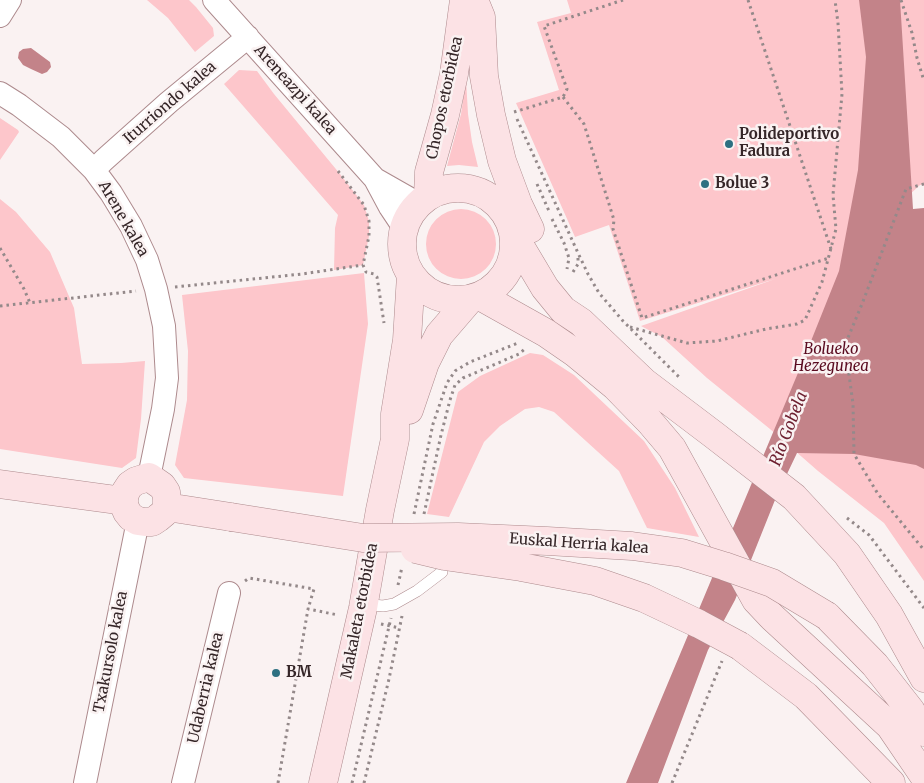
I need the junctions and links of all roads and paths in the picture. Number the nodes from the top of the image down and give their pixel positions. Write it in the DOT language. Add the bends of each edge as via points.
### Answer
graph roads {
  1 [pos="10,0"];
  2 [pos="214,0"];
  3 [pos="464,0"];
  4 [pos="469,0"];
  5 [pos="474,0"];
  6 [pos="623,0"];
  7 [pos="748,0"];
  8 [pos="835,0"];
  9 [pos="901,0"];
  10 [pos="0,16"];
  11 [pos="248,37"];
  12 [pos="924,81"];
  13 [pos="0,93"];
  14 [pos="563,97"];
  15 [pos="511,104"];
  16 [pos="514,112"];
  17 [pos="334,166"];
  18 [pos="94,170"];
  19 [pos="375,179"];
  20 [pos="924,184"];
  21 [pos="424,200"];
  22 [pos="498,204"];
  23 [pos="404,228"];
  24 [pos="514,236"];
  25 [pos="0,248"];
  26 [pos="831,249"];
  27 [pos="578,253"];
  28 [pos="829,258"];
  29 [pos="362,265"];
  30 [pos="573,272"];
  31 [pos="411,275"];
  32 [pos="377,277"];
  33 [pos="156,289"];
  34 [pos="475,298"];
  35 [pos="30,303"];
  36 [pos="0,306"];
  37 [pos="581,322"];
  38 [pos="628,326"];
  39 [pos="688,385"];
  40 [pos="395,439"];
  41 [pos="149,477"];
  42 [pos="0,484"];
  43 [pos="166,507"];
  44 [pos="131,511"];
  45 [pos="362,538"];
  46 [pos="924,550"];
  47 [pos="442,572"];
  48 [pos="229,593"];
  49 [pos="308,609"];
  50 [pos="362,612"];
  51 [pos="400,628"];
  52 [pos="731,653"];
  53 [pos="924,678"];
  54 [pos="918,722"];
  55 [pos="917,766"];
  56 [pos="887,778"];
  57 [pos="85,783"];
  58 [pos="183,783"];
  59 [pos="278,783"];
  60 [pos="323,783"];
  61 [pos="672,783"];
  1 -- 10 [label="street"];
  2 -- 11 [label="street, Areneazpi kalea"];
  3 -- 21 [label="street, Chopos etorbidea" via="454,74"];
  4 -- 22 [label="street" via="481,132"];
  5 -- 37 [label="street" via="481,17 484,76 502,161 548,269"];
  6 -- 14 [label="path" via="544,26 567,89"];
  7 -- 26 [label="path"];
  8 -- 26 [label="path" via="842,94 833,195 836,229"];
  9 -- 12 [label="path"];
  11 -- 18 [label="street, Iturriondo kalea"];
  11 -- 19 [label="street, Areneazpi kalea"];
  13 -- 18 [label="street, Arene kalea" via="61,137"];
  14 -- 16 [label="path"];
  14 -- 28 [label="path" via="584,124 642,318"];
  15 -- 16 [label="path"];
  16 -- 27 [label="path"];
  17 -- 29 [label="path" via="364,205 369,221"];
  18 -- 33 [label="street, Arene kalea" via="131,226 148,260"];
  19 -- 21 [label="street, Areneazpi kalea"];
  19 -- 23 [label="street, Areneazpi kalea"];
  20 -- 46 [label="path" via="906,189 844,345 853,404 854,454 878,494"];
  21 -- 22 [label="street" via="442,190 457,188 472,190"];
  21 -- 23 [label="street"];
  22 -- 24 [label="street"];
  23 -- 31 [label="street" via="404,260"];
  24 -- 34 [label="street" via="514,254 507,272 496,286"];
  24 -- 37 [label="street" via="544,288 563,310"];
  25 -- 35 [label="path"];
  26 -- 28 [label="path"];
  27 -- 30 [label="path" via="578,264"];
  27 -- 38 [label="path" via="599,293"];
  28 -- 38 [label="path" via="805,320 797,324 717,341 687,343"];
  29 -- 32 [label="path" via="366,272"];
  29 -- 33 [label="path"];
  31 -- 34 [label="street" via="430,294 450,300"];
  31 -- 40 [label="street, Makaleta etorbidea"];
  33 -- 35 [label="path"];
  33 -- 41 [label="street, Arene kalea" via="164,326 167,378"];
  34 -- 40 [label="street, Makaleta etorbidea" via="439,335"];
  34 -- 55 [label="street" via="546,333 575,353 650,422 672,448 756,600 890,726"];
  35 -- 36 [label="path"];
  37 -- 53 [label="street" via="644,382 794,497 848,554 889,615"];
  38 -- 39 [label="path"];
  40 -- 50 [label="street, Makaleta etorbidea"];
  41 -- 43 [label="street" via="166,492"];
  41 -- 44 [label="street" via="136,481 126,491"];
  42 -- 44 [label="street"];
  43 -- 44 [label="street" via="164,513 152,522 145,522"];
  43 -- 45 [label="street, Euskal Herria kalea, bridge"];
  44 -- 57 [label="street, Txakursolo kalea"];
  45 -- 52 [label="street, bridge" via="444,556 595,581 644,598 699,624"];
  45 -- 54 [label="street, Euskal Herria kalea, bridge" via="458,537 632,546 682,554 724,566 772,583 827,616 875,665"];
  47 -- 50 [label="lane" via="394,604"];
  48 -- 49 [label="path" via="248,578 314,589"];
  48 -- 58 [label="street, Udaberria kalea"];
  49 -- 50 [label="path"];
  49 -- 59 [label="path"];
  50 -- 51 [label="path"];
  50 -- 60 [label="street, Makaleta etorbidea"];
  52 -- 56 [label="street" via="806,696"];
  52 -- 61 [label="path"];
}
